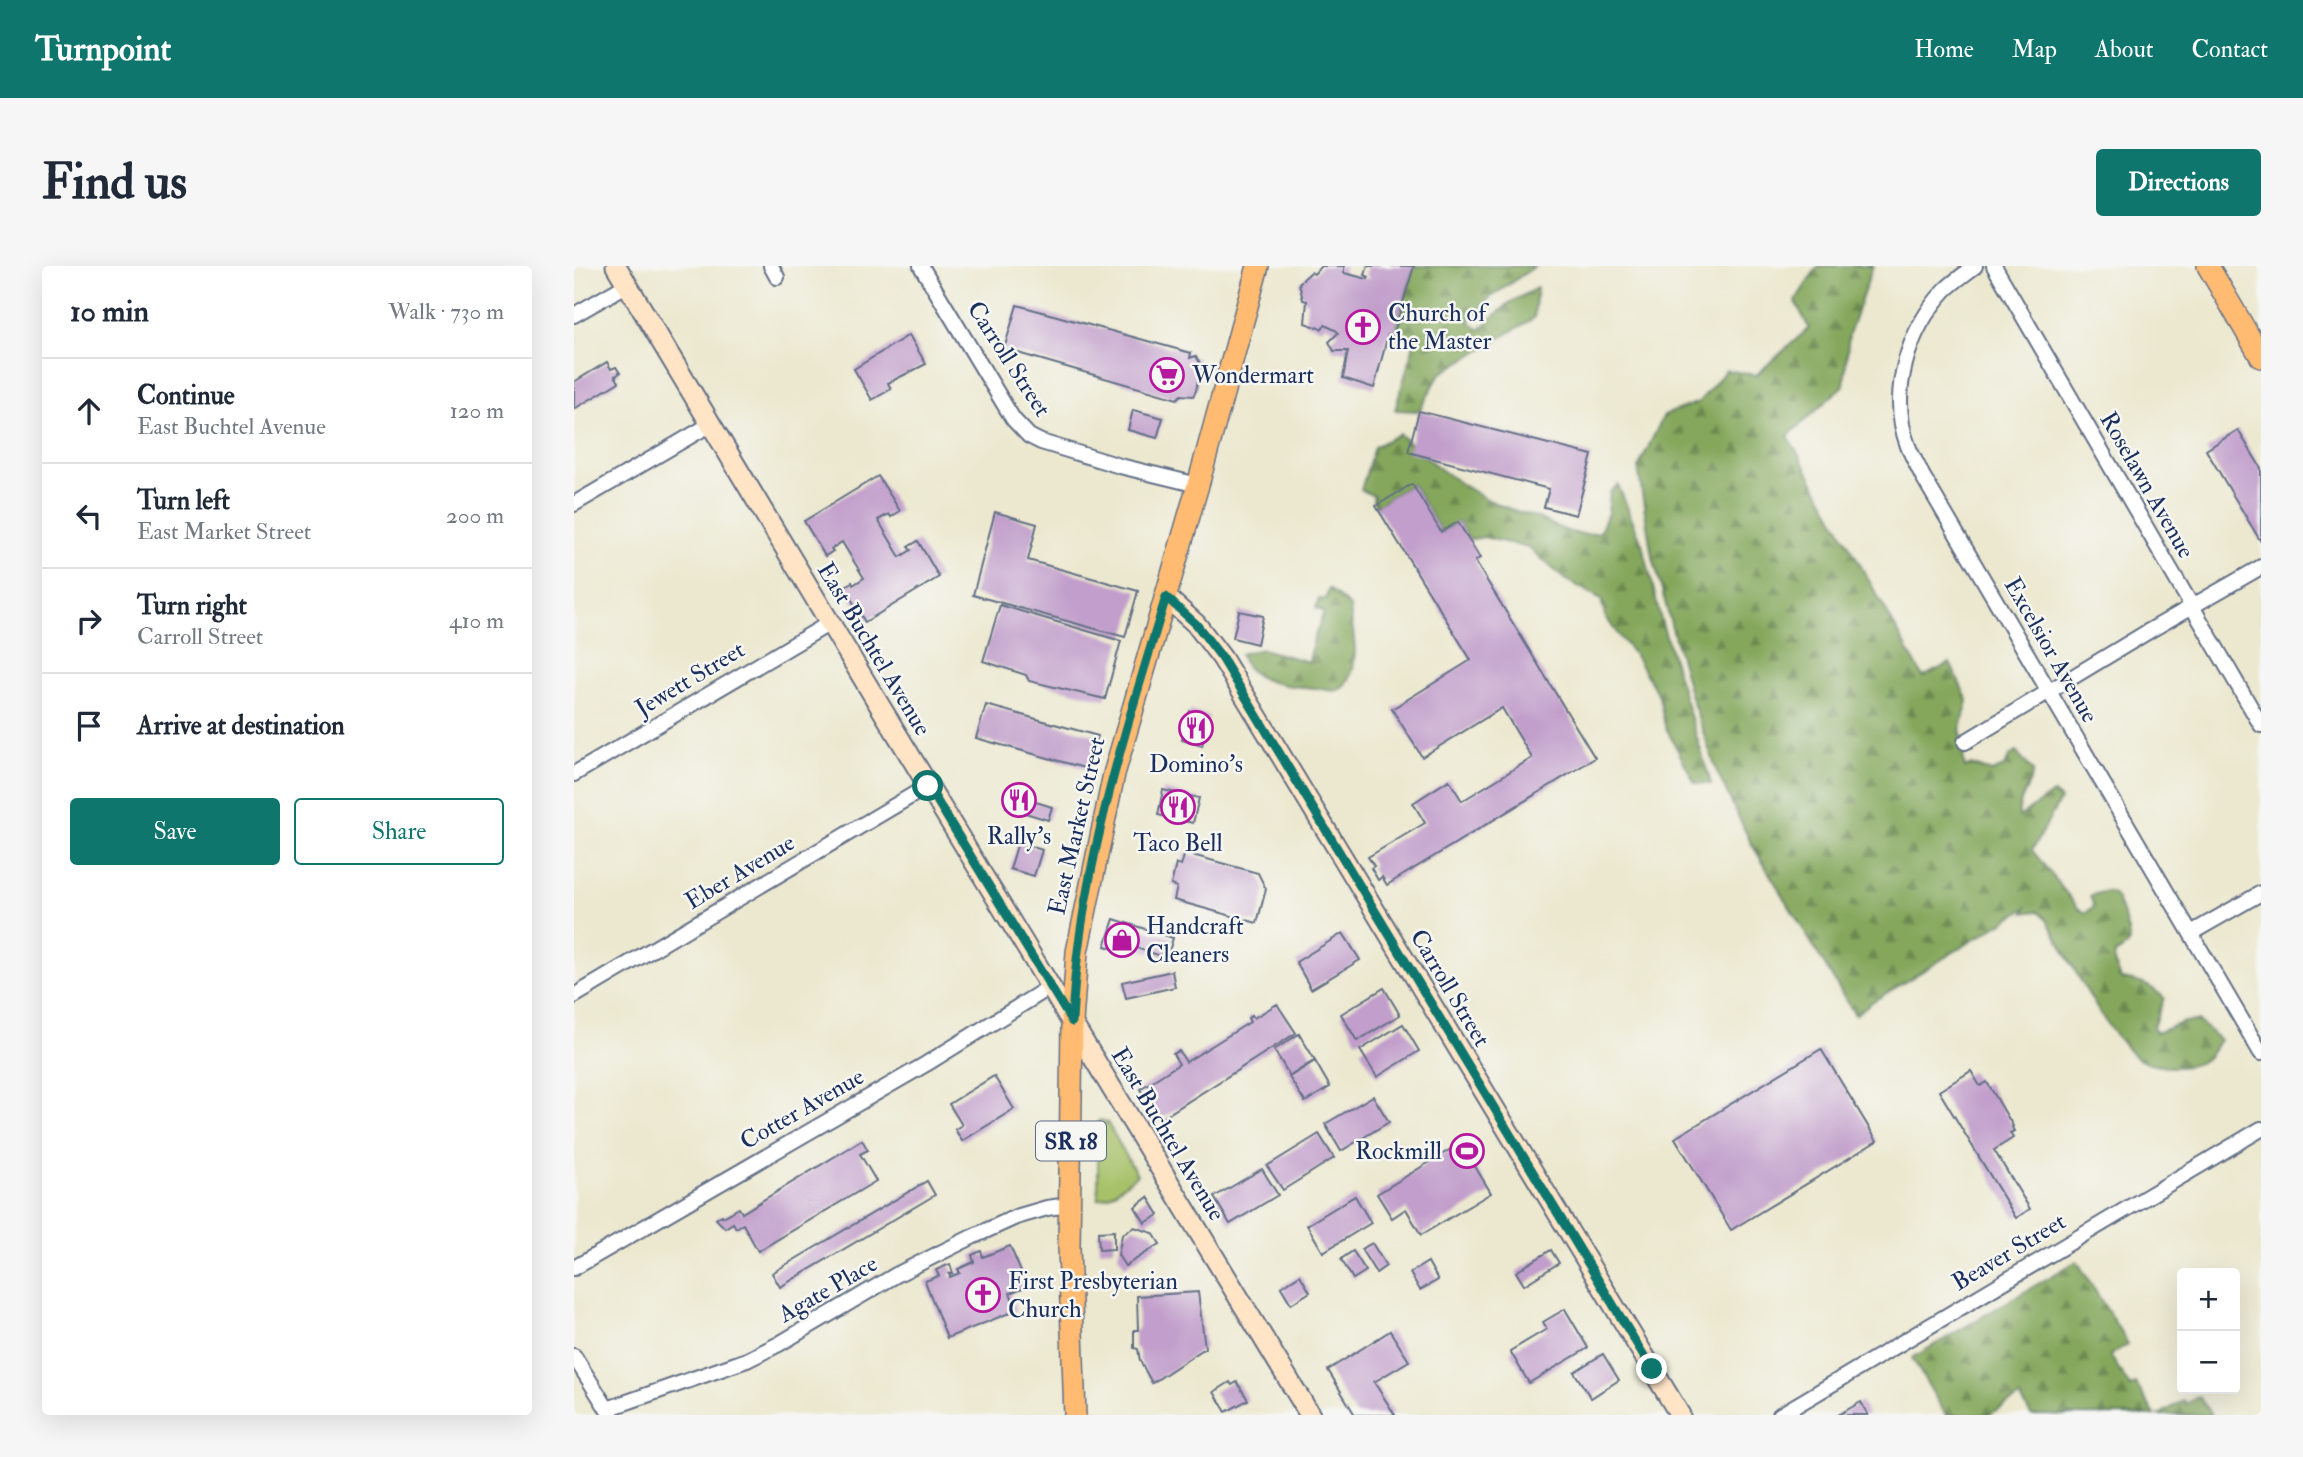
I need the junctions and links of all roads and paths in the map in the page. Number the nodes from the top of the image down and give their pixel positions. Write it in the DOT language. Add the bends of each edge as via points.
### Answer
graph roads {
  1 [pos="617,266"];
  2 [pos="921,266"];
  3 [pos="1258,266"];
  4 [pos="1975,266"];
  5 [pos="1994,266"];
  6 [pos="2208,266"];
  7 [pos="628,284"];
  8 [pos="574,315"];
  9 [pos="2260,355"];
  10 [pos="711,424"];
  11 [pos="1198,485"];
  12 [pos="574,504"];
  13 [pos="2261,567"];
  14 [pos="1166,597"];
  15 [pos="2191,608"];
  16 [pos="830,623"];
  17 [pos="2049,691"];
  18 [pos="2261,725"];
  19 [pos="1965,742"];
  20 [pos="574,774"];
  21 [pos="928,786"];
  22 [pos="2261,893"];
  23 [pos="2191,933"];
  24 [pos="1050,987"];
  25 [pos="574,996"];
  26 [pos="1072,1022"];
  27 [pos="2261,1054"];
  28 [pos="2261,1129"];
  29 [pos="1069,1205"];
  30 [pos="574,1268"];
  31 [pos="574,1356"];
  32 [pos="609,1412"];
  33 [pos="1075,1415"];
  34 [pos="1310,1415"];
  35 [pos="1680,1415"];
  36 [pos="1780,1415"];
  1 -- 7 [label="street, East Buchtel Avenue"];
  2 -- 11 [label="street, Carroll Street" via="1013,419 1029,436"];
  3 -- 11 [label="main road, East Market Street / SR 18"];
  4 -- 17 [label="street, Excelsior Avenue" via="1947,288 1918,328 1902,380 1903,420 1922,475"];
  5 -- 15 [label="street, Roselawn Avenue"];
  6 -- 9 [label="main road"];
  7 -- 8 [label="street"];
  7 -- 10 [label="street, East Buchtel Avenue"];
  10 -- 12 [label="street"];
  10 -- 16 [label="street, East Buchtel Avenue"];
  11 -- 14 [label="main road, East Market Street / SR 18"];
  13 -- 15 [label="street"];
  14 -- 26 [label="main road, East Market Street / SR 18" via="1102,821 1077,952"];
  14 -- 35 [label="street, Carroll Street" via="1196,624 1222,658"];
  15 -- 17 [label="street"];
  15 -- 18 [label="street, Roselawn Avenue"];
  16 -- 20 [label="street, Jewett Street"];
  16 -- 21 [label="street, East Buchtel Avenue"];
  17 -- 19 [label="street"];
  17 -- 23 [label="street, Excelsior Avenue"];
  21 -- 24 [label="street, East Buchtel Avenue"];
  21 -- 25 [label="street, Eber Avenue"];
  22 -- 23 [label="street"];
  23 -- 27 [label="street, Excelsior Avenue"];
  24 -- 26 [label="street, East Buchtel Avenue"];
  24 -- 30 [label="street, Cotter Avenue"];
  26 -- 29 [label="main road, East Market Street / SR 18"];
  26 -- 34 [label="street, East Buchtel Avenue"];
  28 -- 36 [label="street, Beaver Street"];
  29 -- 32 [label="street, Agate Place" via="1016,1217 896,1275 747,1360"];
  29 -- 33 [label="main road, East Market Street / SR 18"];
  31 -- 32 [label="street"];
}
